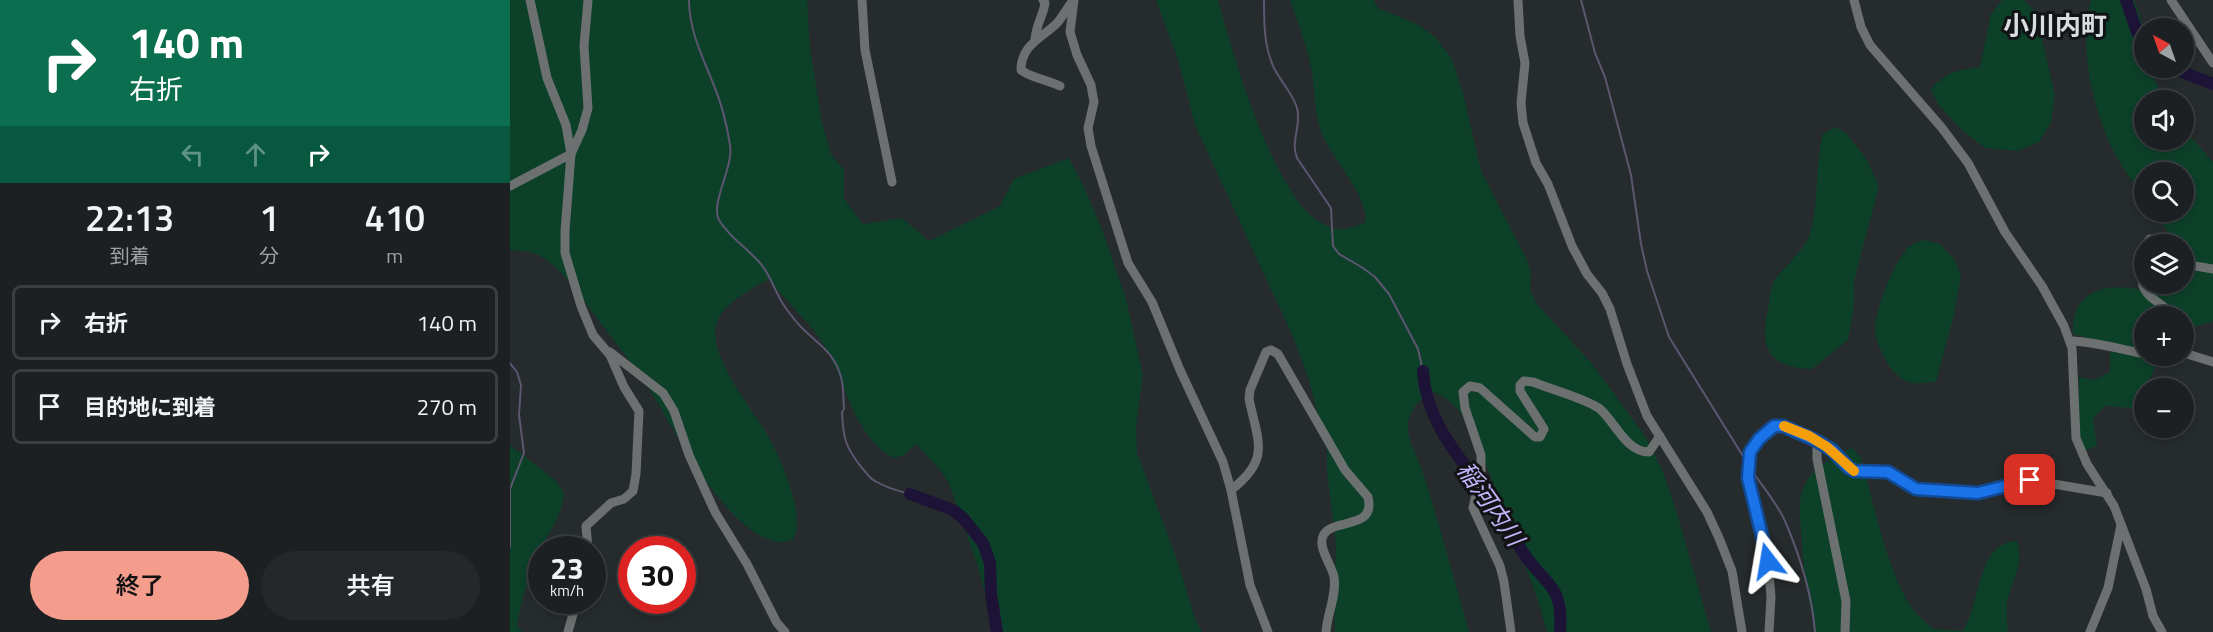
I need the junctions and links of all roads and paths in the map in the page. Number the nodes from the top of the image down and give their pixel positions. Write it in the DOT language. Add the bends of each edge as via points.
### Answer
graph roads {
  1 [pos="530,0"];
  2 [pos="588,0"];
  3 [pos="862,0"];
  4 [pos="1043,0"];
  5 [pos="1073,0"];
  6 [pos="1518,0"];
  7 [pos="1854,0"];
  8 [pos="2171,0"];
  9 [pos="1035,39"];
  10 [pos="2213,63"];
  11 [pos="1060,86"];
  12 [pos="571,154"];
  13 [pos="892,182"];
  14 [pos="510,186"];
  15 [pos="2194,266"];
  16 [pos="2213,269"];
  17 [pos="2147,294"];
  18 [pos="2161,306"];
  19 [pos="2071,341"];
  20 [pos="603,347"];
  21 [pos="2134,352"];
  22 [pos="2194,356"];
  23 [pos="2213,362"];
  24 [pos="1660,436"];
  25 [pos="1817,441"];
  26 [pos="1231,490"];
  27 [pos="2107,494"];
  28 [pos="2121,525"];
  29 [pos="587,536"];
  30 [pos="573,614"];
  31 [pos="568,632"];
  32 [pos="784,632"];
  33 [pos="1268,632"];
  34 [pos="1326,632"];
  35 [pos="1510,632"];
  36 [pos="1742,632"];
  37 [pos="1769,632"];
  38 [pos="1845,632"];
  39 [pos="2090,632"];
  40 [pos="2162,632"];
  1 -- 12 [label="street" via="547,78 566,125"];
  2 -- 12 [label="street" via="584,46 588,108"];
  3 -- 13 [label="street" via="866,50"];
  4 -- 9 [label="street" via="1046,3"];
  5 -- 9 [label="street" via="1057,23"];
  5 -- 26 [label="street" via="1070,32 1094,102 1088,128 1090,146 1128,263 1152,302 1223,462"];
  6 -- 24 [label="street" via="1525,63 1523,123 1536,163 1572,246 1610,309 1647,416"];
  7 -- 19 [label="street" via="1870,45 1968,163"];
  8 -- 10 [label="street"];
  9 -- 11 [label="street" via="1021,61 1021,69"];
  12 -- 14 [label="street"];
  12 -- 20 [label="street" via="565,253 581,306 593,335"];
  15 -- 16 [label="street"];
  17 -- 18 [label="street"];
  19 -- 21 [label="street" via="2090,341"];
  19 -- 27 [label="street" via="2076,438"];
  20 -- 29 [label="street" via="639,411 636,474 633,491 611,503 586,526"];
  20 -- 32 [label="street" via="663,393 715,512"];
  22 -- 23 [label="street"];
  24 -- 35 [label="street" via="1649,452 1642,452 1599,409 1524,381 1520,391 1544,429 1540,437 1535,437 1480,388 1470,386 1463,392 1480,455 1481,471 1473,503 1500,566"];
  24 -- 36 [label="street" via="1719,538 1732,571"];
  25 -- 27 [label="street" via="1855,471 1888,472 1916,489 1978,493 2030,480"];
  25 -- 37 [label="street" via="1774,426 1750,452 1748,478 1768,561"];
  25 -- 38 [label="street" via="1819,469 1846,601"];
  26 -- 33 [label="street" via="1250,585"];
  26 -- 34 [label="street" via="1248,477 1260,450 1249,399 1266,352 1271,350 1278,354 1345,470 1370,503 1367,513 1357,522 1323,534 1321,543 1334,577"];
  27 -- 28 [label="street"];
  28 -- 39 [label="street" via="2108,588"];
  28 -- 40 [label="street"];
  30 -- 31 [label="street"];
}
